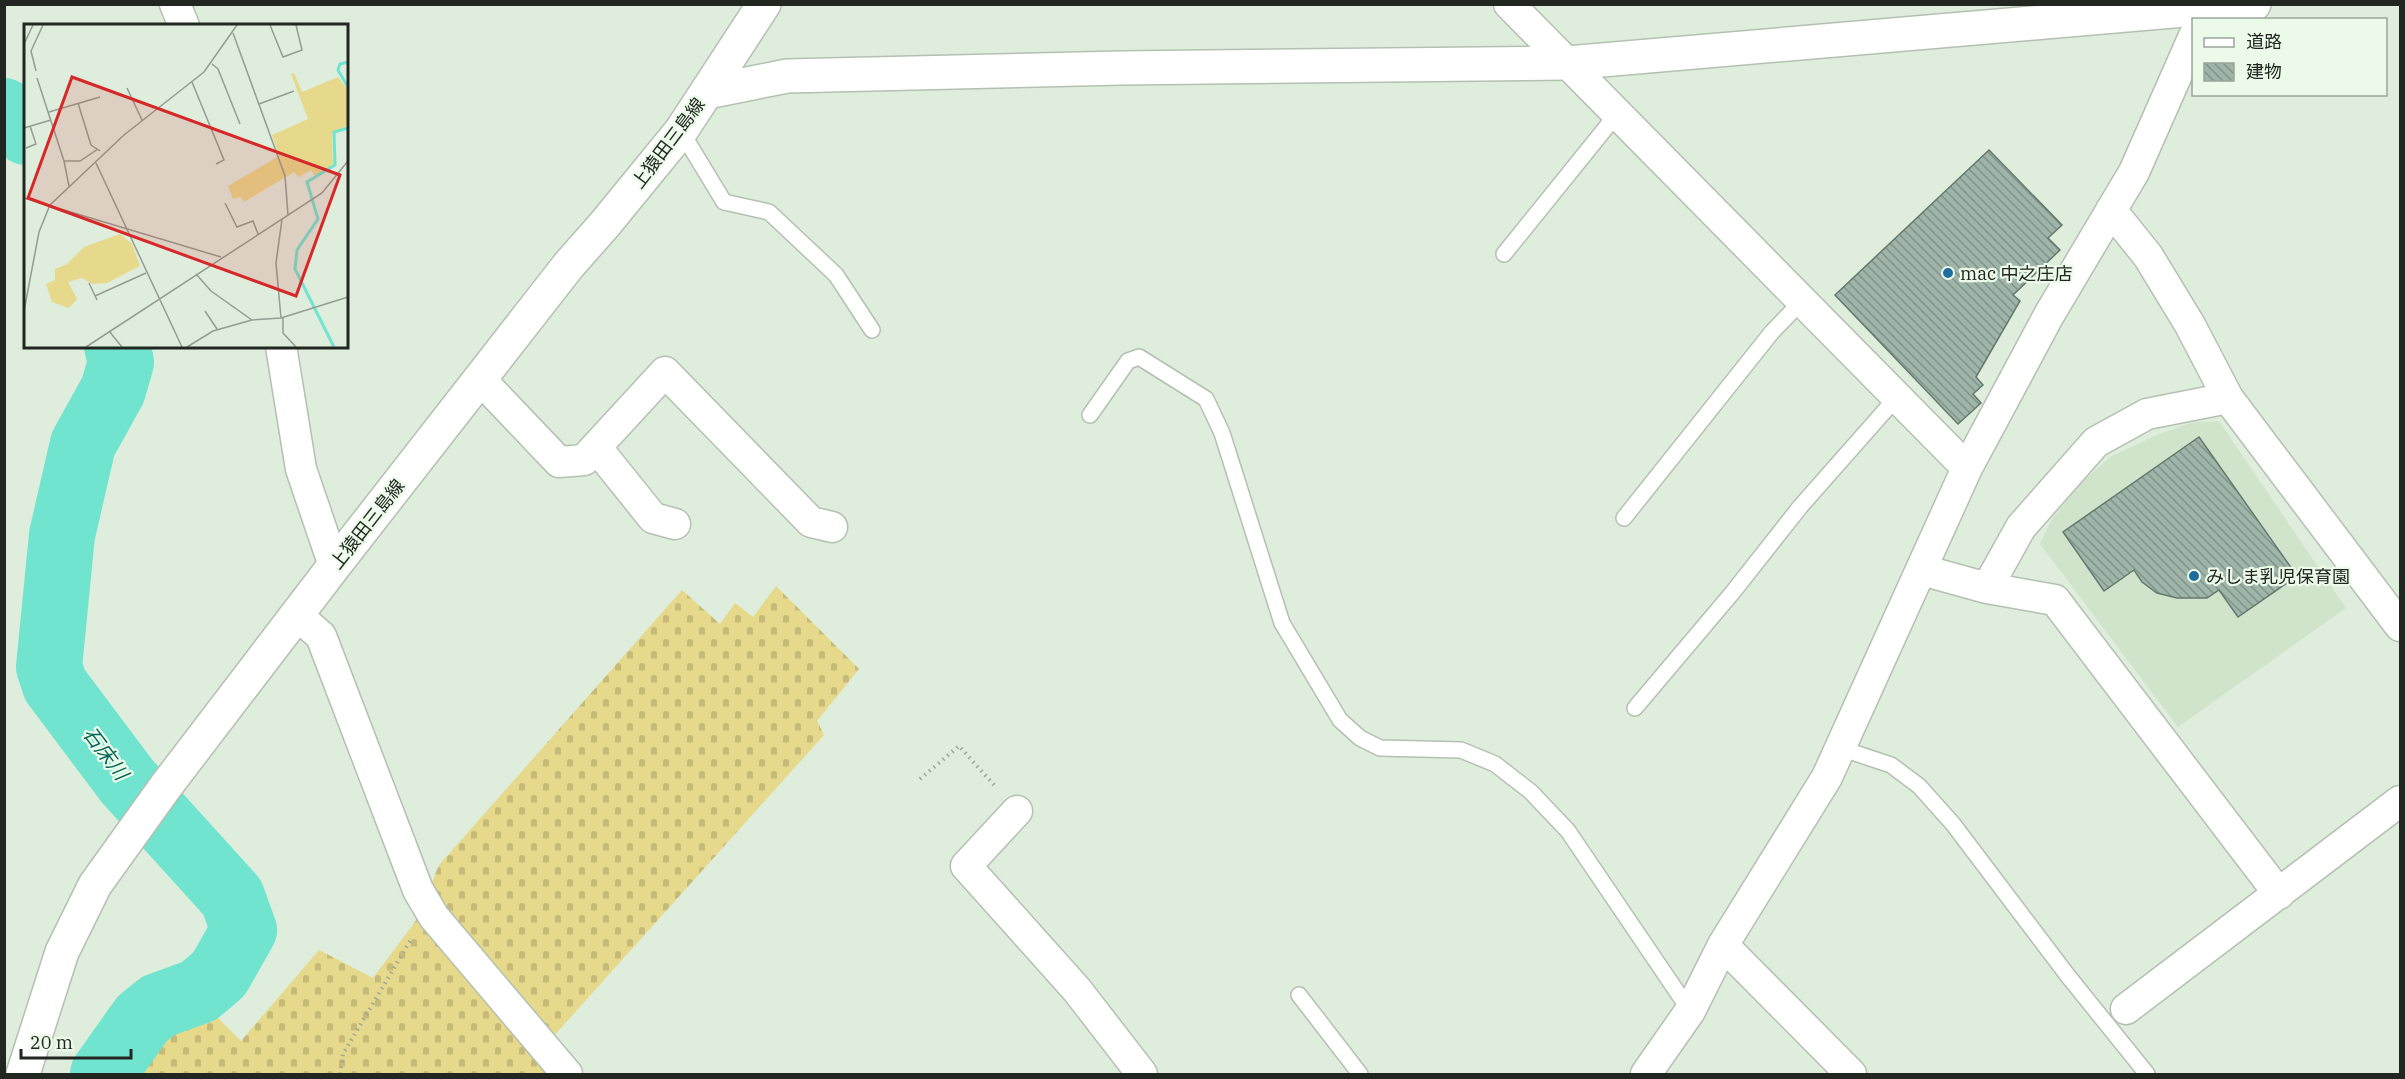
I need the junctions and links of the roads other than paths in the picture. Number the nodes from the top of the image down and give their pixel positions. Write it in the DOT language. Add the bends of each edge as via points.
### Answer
graph roads {
  1 [pos="175,4"];
  2 [pos="764,4"];
  3 [pos="1509,4"];
  4 [pos="2254,4"];
  5 [pos="2201,17"];
  6 [pos="183,24"];
  7 [pos="2192,38"];
  8 [pos="1567,63"];
  9 [pos="707,92"];
  10 [pos="1617,114"];
  11 [pos="681,131"];
  12 [pos="2111,210"];
  13 [pos="1504,254"];
  14 [pos="1803,302"];
  15 [pos="872,330"];
  16 [pos="281,348"];
  17 [pos="480,379"];
  18 [pos="1897,397"];
  19 [pos="2228,398"];
  20 [pos="1090,415"];
  21 [pos="596,447"];
  22 [pos="1967,468"];
  23 [pos="1624,518"];
  24 [pos="675,524"];
  25 [pos="831,527"];
  26 [pos="334,566"];
  27 [pos="1922,570"];
  28 [pos="1987,588"];
  29 [pos="298,616"];
  30 [pos="2400,626"];
  31 [pos="1635,708"];
  32 [pos="1840,748"];
  33 [pos="2400,801"];
  34 [pos="1017,811"];
  35 [pos="2279,894"];
  36 [pos="1723,945"];
  37 [pos="1299,994"];
  38 [pos="2127,1009"];
  39 [pos="1689,1011"];
  40 [pos="23,1074"];
  41 [pos="567,1074"];
  42 [pos="1142,1074"];
  43 [pos="1360,1074"];
  44 [pos="1646,1074"];
  45 [pos="1851,1074"];
  46 [pos="2147,1074"];
  1 -- 6 [label="street"];
  2 -- 9 [label="street, 上猿田三島線"];
  3 -- 8 [label="street"];
  4 -- 5 [label="street"];
  5 -- 8 [label="street"];
  7 -- 12 [label="street" via="2134,172"];
  8 -- 9 [label="street" via="787,76"];
  8 -- 10 [label="street"];
  9 -- 11 [label="street, 上猿田三島線"];
  10 -- 13 [label="lane"];
  10 -- 14 [label="street"];
  11 -- 15 [label="lane" via="724,202 769,212 836,276"];
  11 -- 17 [label="street, 上猿田三島線"];
  12 -- 19 [label="street" via="2148,256"];
  12 -- 22 [label="street"];
  14 -- 18 [label="street"];
  14 -- 23 [label="lane" via="1772,332"];
  16 -- 26 [label="street" via="301,469"];
  17 -- 21 [label="street" via="559,462 584,460"];
  17 -- 26 [label="street, 上猿田三島線"];
  18 -- 22 [label="street"];
  18 -- 31 [label="lane" via="1800,507"];
  19 -- 28 [label="street" via="2147,414 2096,442 2021,527"];
  19 -- 30 [label="street"];
  20 -- 39 [label="lane" via="1128,361 1139,357 1206,399 1222,434 1282,623 1340,720 1360,738 1380,748 1461,750 1495,764 1531,792 1568,831"];
  21 -- 24 [label="street" via="653,518"];
  21 -- 25 [label="street" via="665,372 811,522"];
  22 -- 27 [label="street"];
  26 -- 29 [label="street, 上猿田三島線"];
  27 -- 28 [label="street"];
  27 -- 32 [label="street"];
  28 -- 35 [label="street" via="2055,600"];
  29 -- 40 [label="street, 上猿田三島線" via="95,885 62,952"];
  29 -- 41 [label="street" via="321,636 418,890 434,917"];
  32 -- 36 [label="street" via="1827,777"];
  32 -- 46 [label="lane" via="1891,765 1919,786 1953,824"];
  33 -- 35 [label="street"];
  34 -- 42 [label="street" via="966,866 1077,990"];
  35 -- 38 [label="street"];
  36 -- 39 [label="street"];
  36 -- 45 [label="street"];
  37 -- 43 [label="lane"];
  39 -- 44 [label="street"];
}
